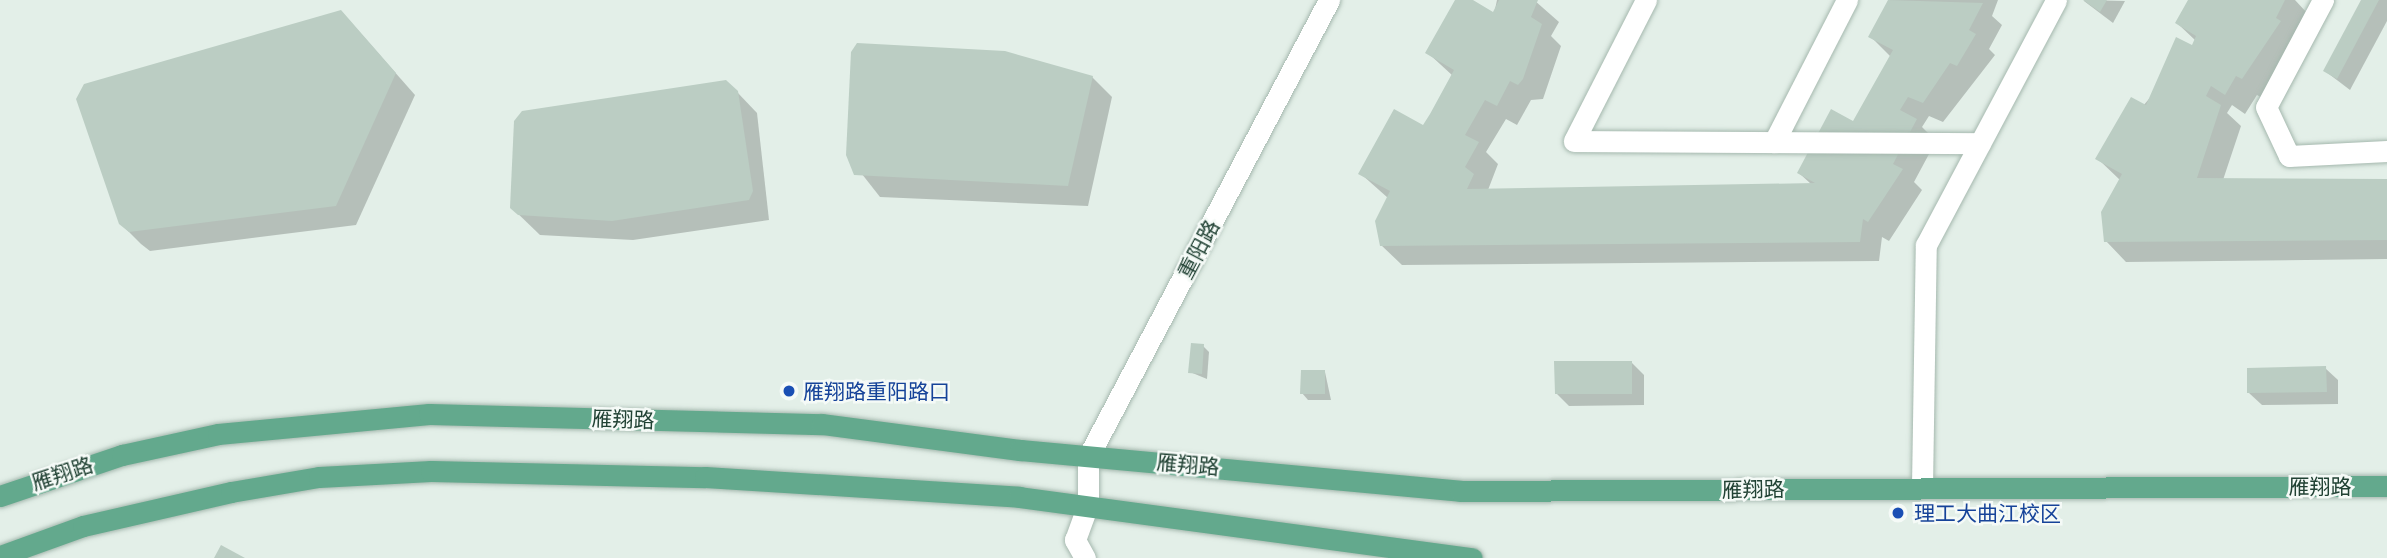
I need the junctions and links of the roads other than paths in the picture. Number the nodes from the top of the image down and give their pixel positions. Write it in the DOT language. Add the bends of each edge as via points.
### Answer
graph roads {
  1 [pos="1329,0"];
  2 [pos="1646,0"];
  3 [pos="1847,0"];
  4 [pos="2056,0"];
  5 [pos="2323,0"];
  6 [pos="1774,142"];
  7 [pos="1980,143"];
  8 [pos="2387,151"];
  9 [pos="1088,457"];
  10 [pos="2387,486"];
  11 [pos="1922,487"];
  12 [pos="0,496"];
  13 [pos="1088,504"];
  14 [pos="0,556"];
  15 [pos="1085,558"];
  16 [pos="1472,558"];
  1 -- 9 [label="street, 重阳路"];
  2 -- 6 [label="street" via="1574,141"];
  3 -- 6 [label="street"];
  4 -- 7 [label="street"];
  5 -- 8 [label="street" via="2266,107 2289,156"];
  6 -- 7 [label="street"];
  7 -- 11 [label="street" via="1926,245"];
  9 -- 11 [label="main road, 雁翔路" via="1460,491"];
  9 -- 12 [label="main road, 雁翔路" via="822,424 429,414 218,434 122,455"];
  9 -- 13 [label="street, 重阳路"];
  10 -- 11 [label="main road, 雁翔路"];
  13 -- 14 [label="main road" via="800,481 381,472 144,510"];
  13 -- 15 [label="street, 重阳路" via="1075,540"];
  13 -- 16 [label="main road"];
}
